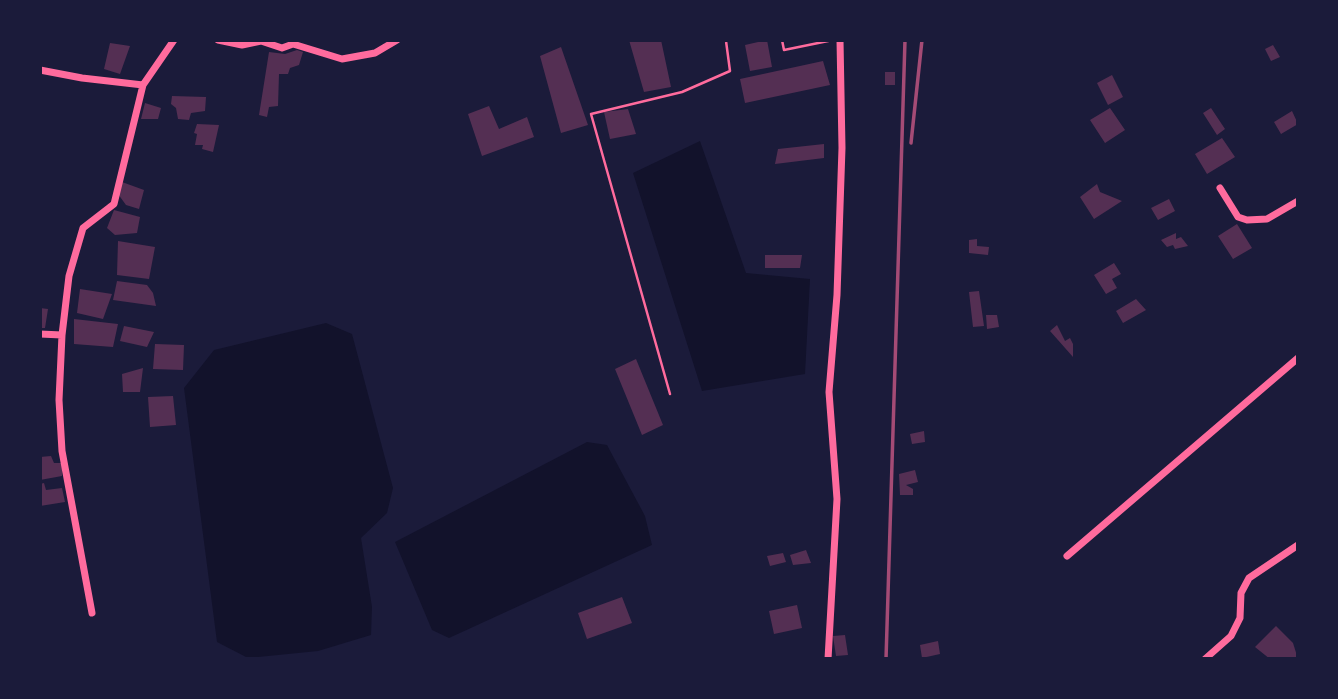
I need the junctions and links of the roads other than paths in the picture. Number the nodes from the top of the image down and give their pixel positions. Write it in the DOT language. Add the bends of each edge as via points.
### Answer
graph roads {
  1 [pos="174,40"];
  2 [pos="218,40"];
  3 [pos="397,40"];
  4 [pos="840,40"];
  5 [pos="40,70"];
  6 [pos="143,85"];
  7 [pos="1220,188"];
  8 [pos="1298,201"];
  9 [pos="40,334"];
  10 [pos="62,335"];
  11 [pos="1298,358"];
  12 [pos="1298,545"];
  13 [pos="1067,556"];
  14 [pos="92,613"];
  15 [pos="828,659"];
  16 [pos="1205,659"];
  1 -- 6 [label="street"];
  2 -- 3 [label="street" via="242,45 261,41 282,48 293,44 342,59 374,52"];
  4 -- 15 [label="street" via="842,148 829,392 836,499"];
  5 -- 6 [label="street"];
  6 -- 10 [label="street" via="114,204 83,228 69,276"];
  7 -- 8 [label="street" via="1238,217 1247,220 1267,219"];
  9 -- 10 [label="street"];
  10 -- 14 [label="street" via="62,451"];
  11 -- 13 [label="street"];
  12 -- 16 [label="street" via="1249,578 1231,636"];
}
